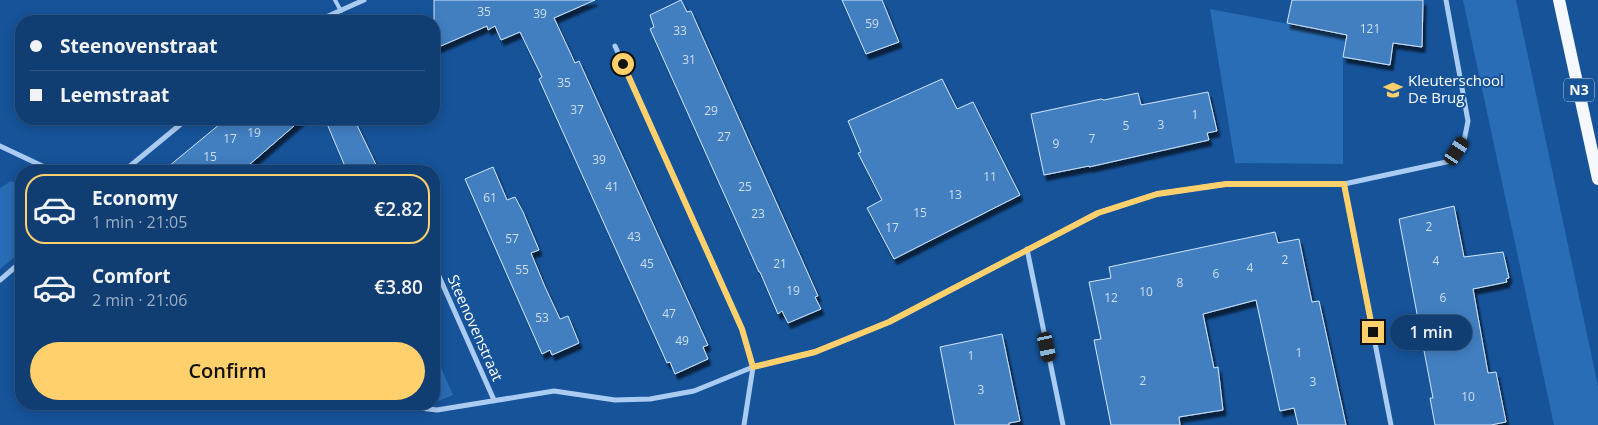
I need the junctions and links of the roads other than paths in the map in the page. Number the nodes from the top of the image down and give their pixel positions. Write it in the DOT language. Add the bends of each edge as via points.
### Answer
graph roads {
  1 [pos="335,0"];
  2 [pos="364,0"];
  3 [pos="1446,0"];
  4 [pos="1559,0"];
  5 [pos="341,11"];
  6 [pos="331,15"];
  7 [pos="615,46"];
  8 [pos="180,125"];
  9 [pos="0,146"];
  10 [pos="40,165"];
  11 [pos="131,165"];
  12 [pos="1598,180"];
  13 [pos="1344,184"];
  14 [pos="1026,249"];
  15 [pos="15,267"];
  16 [pos="440,278"];
  17 [pos="0,280"];
  18 [pos="753,367"];
  19 [pos="494,400"];
  20 [pos="440,409"];
  21 [pos="744,425"];
  22 [pos="1063,425"];
  23 [pos="1391,425"];
  1 -- 5 [label="lane"];
  2 -- 5 [label="street"];
  3 -- 13 [label="street, Steenovenstraat" via="1468,121 1464,141 1451,161"];
  4 -- 12 [label="main road, N3"];
  5 -- 6 [label="street"];
  7 -- 18 [label="street" via="742,329"];
  8 -- 11 [label="street"];
  9 -- 10 [label="street"];
  13 -- 14 [label="street, Steenovenstraat" via="1226,184 1157,194 1098,213"];
  13 -- 23 [label="street"];
  14 -- 18 [label="street, Steenovenstraat" via="889,322 815,352"];
  14 -- 22 [label="street"];
  15 -- 17 [label="street"];
  16 -- 19 [label="street, Steenovenstraat"];
  18 -- 19 [label="street, Steenovenstraat" via="694,391 650,399 616,400 554,391"];
  18 -- 21 [label="street"];
  19 -- 20 [label="street, Steenovenstraat"];
}
